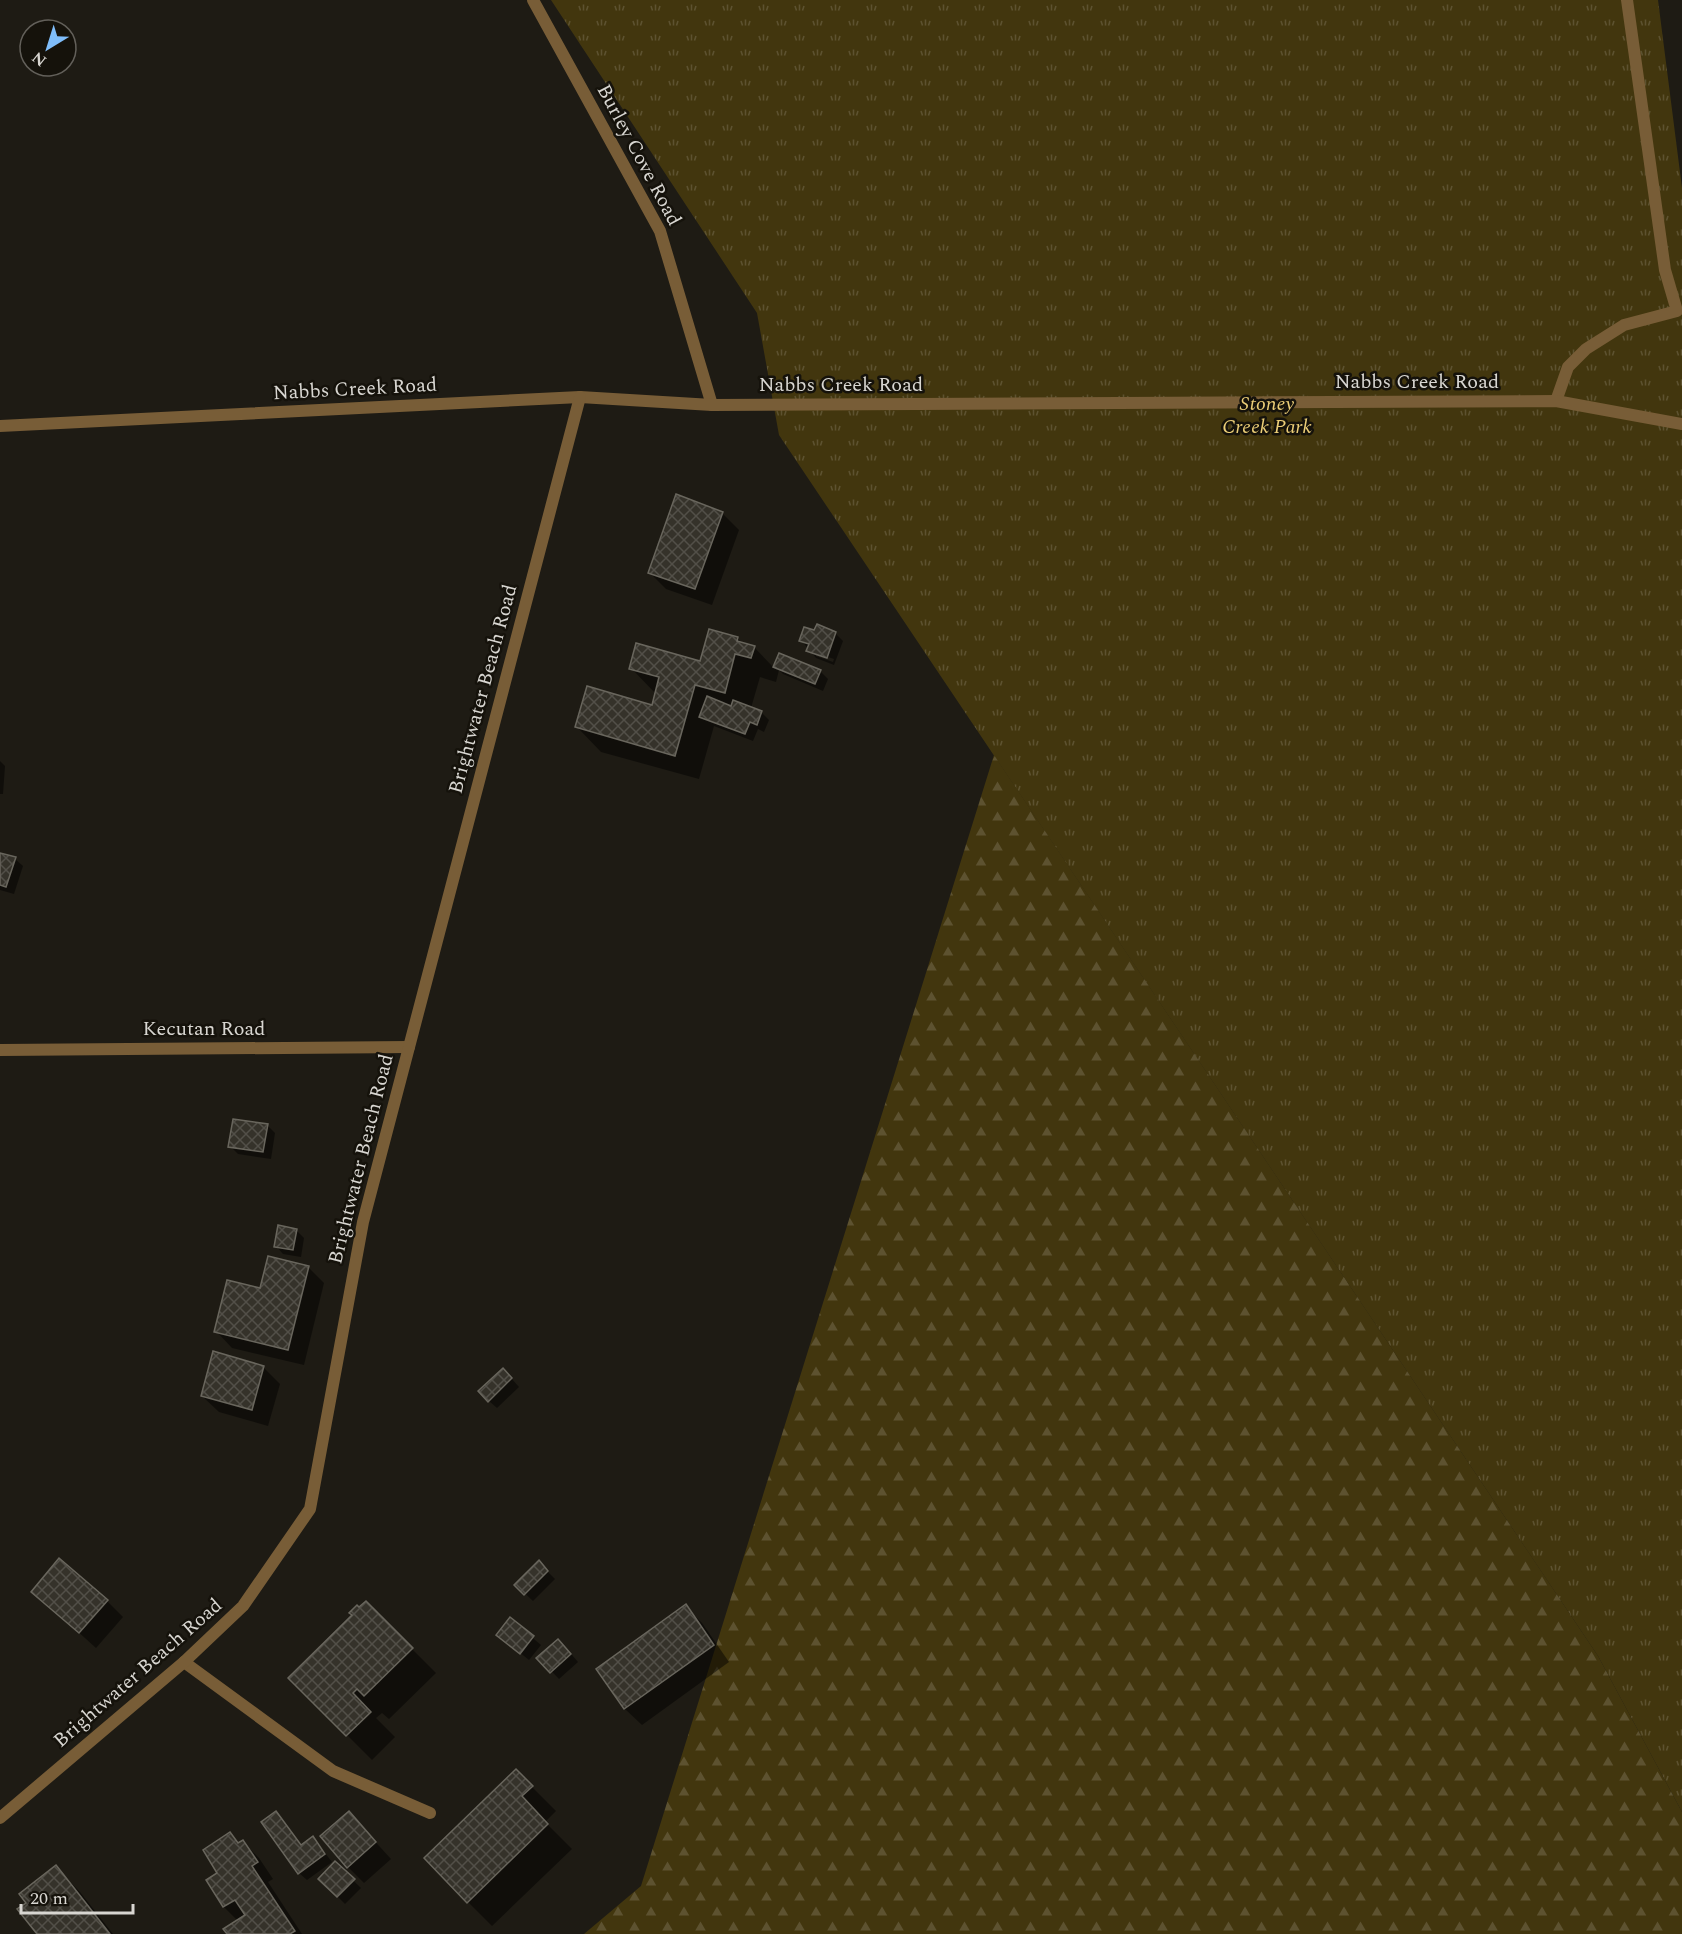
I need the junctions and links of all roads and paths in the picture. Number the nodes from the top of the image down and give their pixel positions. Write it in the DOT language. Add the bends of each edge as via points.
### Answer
graph roads {
  1 [pos="533,0"];
  2 [pos="1627,0"];
  3 [pos="1680,311"];
  4 [pos="580,397"];
  5 [pos="1556,401"];
  6 [pos="712,405"];
  7 [pos="1682,424"];
  8 [pos="0,426"];
  9 [pos="409,1047"];
  10 [pos="0,1050"];
  11 [pos="184,1662"];
  12 [pos="430,1813"];
  13 [pos="0,1818"];
  1 -- 6 [label="street, Burley Cove Road" via="660,231"];
  2 -- 3 [label="street" via="1665,270"];
  3 -- 5 [label="street" via="1624,325 1586,349 1568,367"];
  4 -- 6 [label="street, Nabbs Creek Road"];
  4 -- 8 [label="street, Nabbs Creek Road"];
  4 -- 9 [label="street, Brightwater Beach Road"];
  5 -- 6 [label="street, Nabbs Creek Road"];
  5 -- 7 [label="street, Nabbs Creek Road"];
  9 -- 10 [label="street, Kecutan Road"];
  9 -- 11 [label="street, Brightwater Beach Road" via="363,1222 310,1509 243,1606"];
  11 -- 12 [label="street" via="333,1771"];
  11 -- 13 [label="street, Brightwater Beach Road"];
}
